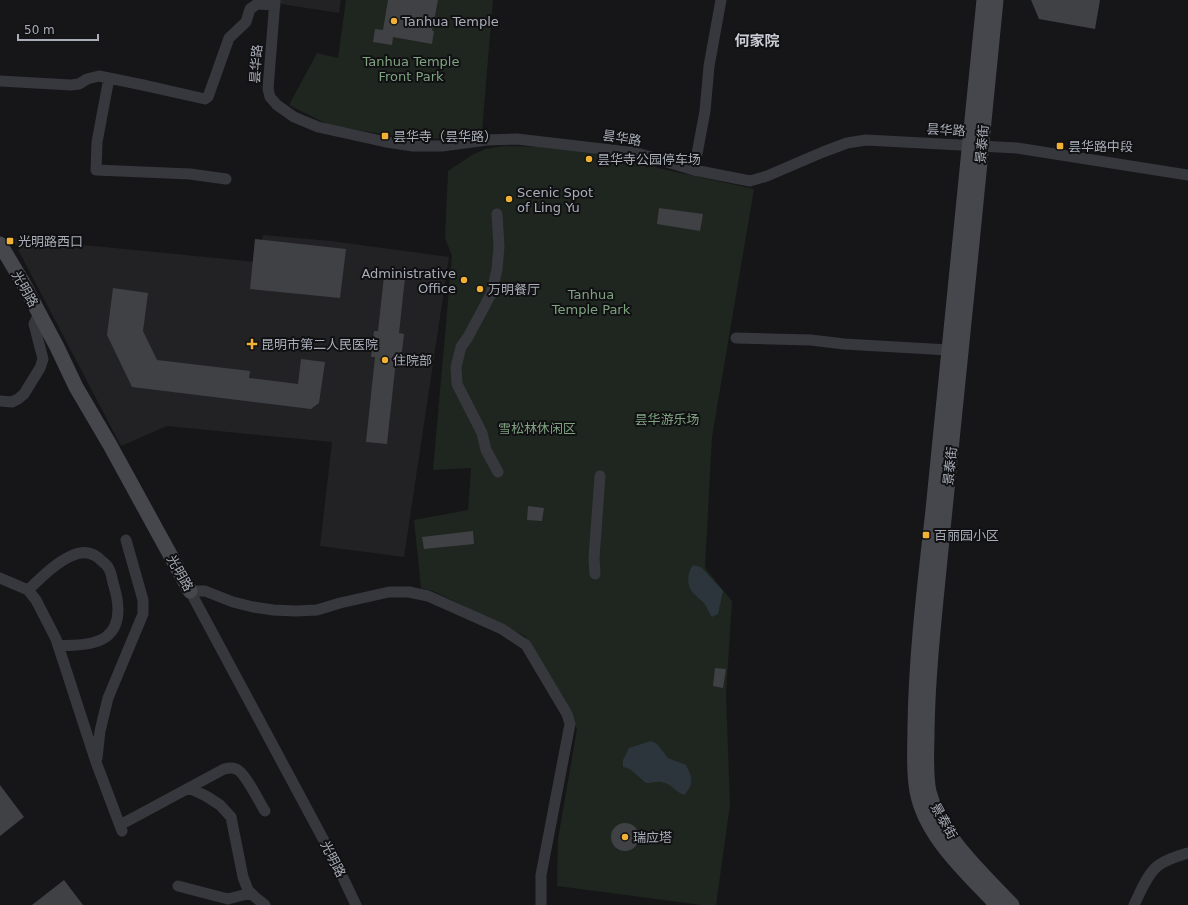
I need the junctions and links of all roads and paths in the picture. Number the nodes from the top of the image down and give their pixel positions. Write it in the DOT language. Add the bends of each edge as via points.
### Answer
graph roads {
  1 [pos="721,0"];
  2 [pos="984,0"];
  3 [pos="996,0"];
  4 [pos="275,2"];
  5 [pos="109,78"];
  6 [pos="0,81"];
  7 [pos="975,146"];
  8 [pos="694,170"];
  9 [pos="1188,175"];
  10 [pos="226,179"];
  11 [pos="496,214"];
  12 [pos="0,244"];
  13 [pos="39,314"];
  14 [pos="736,338"];
  15 [pos="949,350"];
  16 [pos="0,401"];
  17 [pos="498,472"];
  18 [pos="600,476"];
  19 [pos="126,540"];
  20 [pos="595,574"];
  21 [pos="0,578"];
  22 [pos="28,590"];
  23 [pos="190,591"];
  24 [pos="58,646"];
  25 [pos="96,762"];
  26 [pos="189,788"];
  27 [pos="265,811"];
  28 [pos="1188,853"];
  29 [pos="178,886"];
  30 [pos="251,893"];
  31 [pos="265,905"];
  32 [pos="356,905"];
  33 [pos="541,905"];
  34 [pos="998,905"];
  35 [pos="1012,905"];
  36 [pos="1134,905"];
  1 -- 8 [label="street" via="709,66 706,111"];
  2 -- 7 [label="street, 景泰街"];
  3 -- 7 [label="street, 景泰街"];
  4 -- 5 [label="street" via="257,4 250,9 246,22 229,38 205,100"];
  4 -- 8 [label="street, 昙华路" via="268,89 270,98 294,117 318,127 413,146 442,146 517,138 637,153"];
  5 -- 6 [label="street" via="99,76 71,85"];
  5 -- 10 [label="street" via="97,142 96,170 190,174"];
  7 -- 8 [label="street, 昙华路" via="866,140 823,152 763,178 750,181"];
  7 -- 9 [label="street, 昙华路" via="1018,148"];
  7 -- 15 [label="street, 景泰街"];
  7 -- 35 [label="street, 景泰街" via="927,700 927,762 929,790 935,811 964,853"];
  11 -- 17 [label="street" via="499,246 491,294 461,347 456,367 457,384"];
  12 -- 13 [label="street, 光明路"];
  13 -- 16 [label="street" via="34,324 43,359 40,368 18,399 12,402"];
  13 -- 23 [label="street, 光明路" via="76,387"];
  14 -- 15 [label="street" via="811,340"];
  15 -- 34 [label="street, 景泰街" via="915,699 917,792 925,816 955,861"];
  18 -- 20 [label="street"];
  19 -- 25 [label="street" via="143,600 143,614 108,698"];
  21 -- 22 [label="street"];
  22 -- 24 [label="street" via="36,600"];
  22 -- 24 [label="street" via="71,555 93,553 109,568 118,602 118,618 114,627 96,642"];
  23 -- 32 [label="street, 光明路"];
  23 -- 33 [label="street" via="205,591 252,607 296,611 317,610 389,592 409,592 428,596 502,628 526,645 567,714 570,724 541,875"];
  24 -- 25 [label="street"];
  25 -- 26 [label="street" via="121,828"];
  26 -- 27 [label="street" via="224,769 238,769"];
  26 -- 30 [label="street" via="220,805 231,817 243,877"];
  28 -- 36 [label="street" via="1158,865 1145,882"];
  29 -- 30 [label="street" via="228,899"];
  30 -- 31 [label="street"];
}
